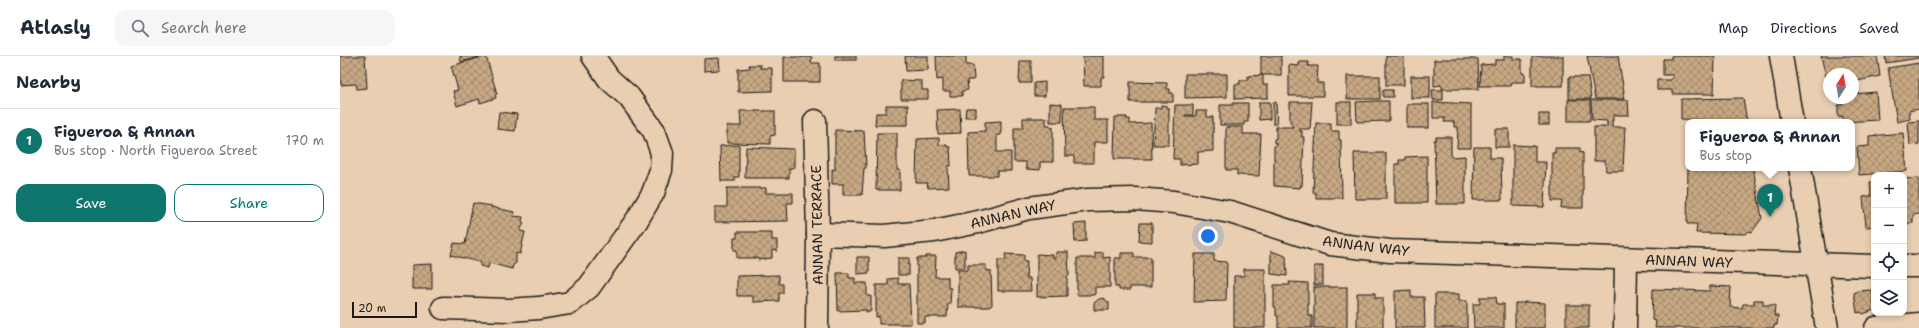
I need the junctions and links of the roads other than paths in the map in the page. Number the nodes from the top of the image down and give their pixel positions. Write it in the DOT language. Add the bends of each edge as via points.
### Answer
graph roads {
  1 [pos="593,56"];
  2 [pos="1781,56"];
  3 [pos="1792,119"];
  4 [pos="815,121"];
  5 [pos="1800,171"];
  6 [pos="818,234"];
  7 [pos="1626,259"];
  8 [pos="1816,265"];
  9 [pos="1871,266"];
  10 [pos="1907,266"];
  11 [pos="1919,266"];
  12 [pos="443,308"];
  13 [pos="1919,324"];
  14 [pos="817,328"];
  15 [pos="1625,328"];
  16 [pos="1827,328"];
  17 [pos="1876,328"];
  1 -- 12 [label="street" via="609,79 629,97 654,132 662,153 661,170 655,187 637,220 589,287 570,303 508,310"];
  2 -- 3 [label="street"];
  4 -- 6 [label="street, ANNAN TERRACE"];
  5 -- 8 [label="street"];
  6 -- 7 [label="street, ANNAN WAY" via="884,236 934,231 1029,208 1088,200 1135,199 1174,202 1230,212 1330,244 1390,251"];
  6 -- 14 [label="street, ANNAN TERRACE"];
  7 -- 8 [label="street, ANNAN WAY"];
  7 -- 15 [label="street"];
  8 -- 9 [label="street, ANNAN WAY"];
  8 -- 16 [label="street"];
  10 -- 11 [label="street"];
  13 -- 17 [label="street"];
}
